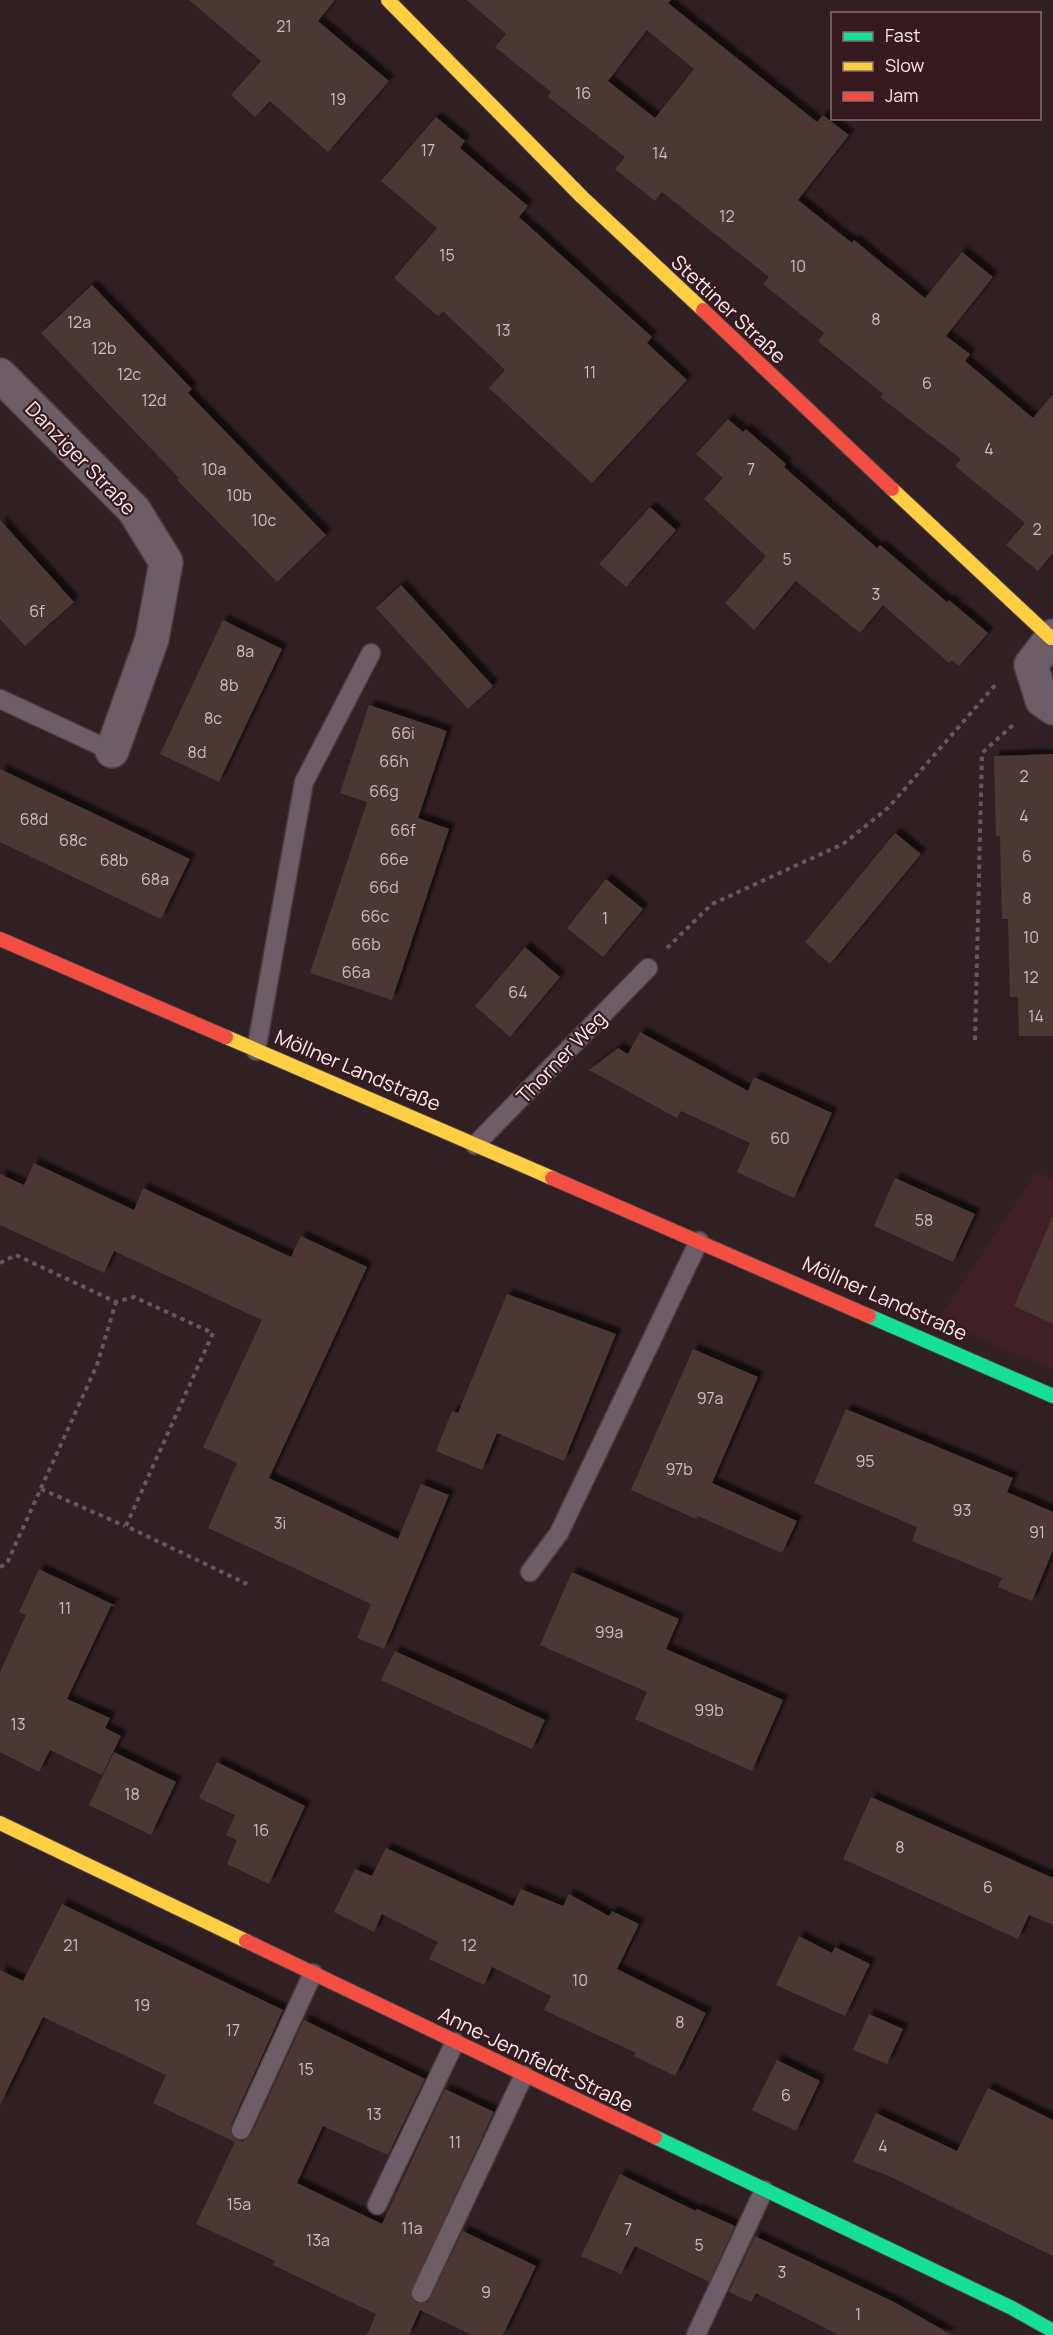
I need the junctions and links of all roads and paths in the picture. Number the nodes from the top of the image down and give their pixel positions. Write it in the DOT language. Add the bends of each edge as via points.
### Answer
graph roads {
  1 [pos="388,0"];
  2 [pos="0,375"];
  3 [pos="1052,637"];
  4 [pos="370,653"];
  5 [pos="1031,665"];
  6 [pos="0,699"];
  7 [pos="1048,704"];
  8 [pos="112,752"];
  9 [pos="0,939"];
  10 [pos="648,968"];
  11 [pos="975,1040"];
  12 [pos="256,1051"];
  13 [pos="475,1145"];
  14 [pos="699,1241"];
  15 [pos="0,1263"];
  16 [pos="117,1302"];
  17 [pos="1053,1396"];
  18 [pos="41,1489"];
  19 [pos="126,1526"];
  20 [pos="0,1567"];
  21 [pos="531,1572"];
  22 [pos="247,1584"];
  23 [pos="0,1823"];
  24 [pos="313,1973"];
  25 [pos="455,2042"];
  26 [pos="524,2075"];
  27 [pos="241,2130"];
  28 [pos="764,2190"];
  29 [pos="377,2205"];
  30 [pos="421,2293"];
  31 [pos="1053,2331"];
  32 [pos="696,2335"];
  1 -- 3 [label="street, Stettiner Straße" via="582,197"];
  2 -- 8 [label="street, Danziger Straße" via="134,510 166,562 152,639"];
  3 -- 5 [label="street"];
  4 -- 12 [label="lane" via="304,782"];
  5 -- 7 [label="street"];
  5 -- 10 [label="path" via="1008,670 888,808 843,844 712,904"];
  6 -- 8 [label="lane"];
  7 -- 11 [label="path" via="982,753"];
  9 -- 12 [label="street, Möllner Landstraße"];
  10 -- 13 [label="lane, Thorner Weg"];
  12 -- 13 [label="street, Möllner Landstraße"];
  13 -- 14 [label="street, Möllner Landstraße"];
  14 -- 17 [label="street, Möllner Landstraße"];
  14 -- 21 [label="lane" via="559,1533"];
  15 -- 16 [label="path" via="15,1255"];
  16 -- 18 [label="path" via="97,1365"];
  16 -- 19 [label="path" via="134,1297 213,1333"];
  18 -- 19 [label="path"];
  18 -- 20 [label="path" via="7,1563"];
  19 -- 22 [label="path"];
  23 -- 24 [label="street, Anne-Jennfeldt-Straße"];
  24 -- 25 [label="street, Anne-Jennfeldt-Straße"];
  24 -- 27 [label="lane"];
  25 -- 26 [label="street, Anne-Jennfeldt-Straße"];
  25 -- 29 [label="lane"];
  26 -- 28 [label="street, Anne-Jennfeldt-Straße"];
  26 -- 30 [label="lane"];
  28 -- 31 [label="street, Anne-Jennfeldt-Straße"];
  28 -- 32 [label="lane"];
}
